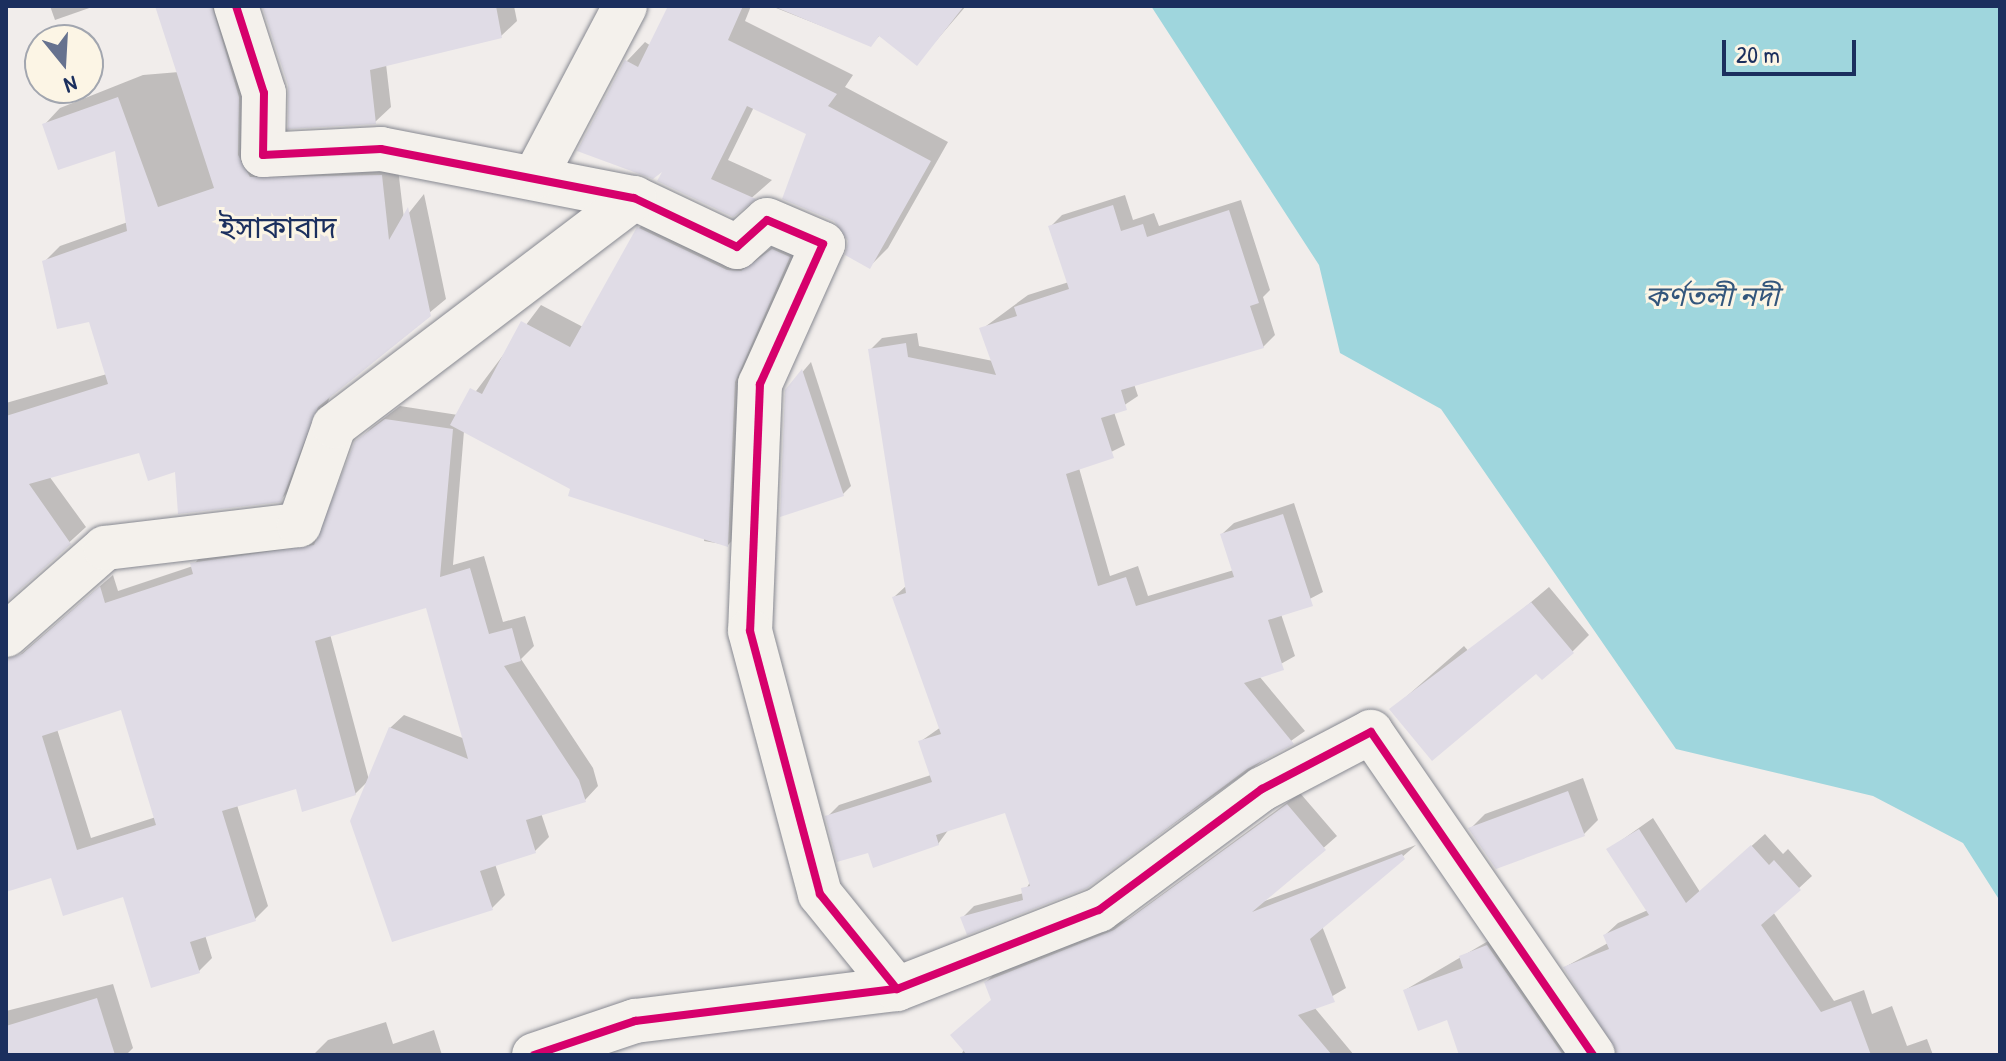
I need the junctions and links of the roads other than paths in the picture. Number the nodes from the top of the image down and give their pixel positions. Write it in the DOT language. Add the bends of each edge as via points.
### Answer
graph roads {
  1 [pos="236,6"];
  2 [pos="625,6"];
  3 [pos="535,177"];
  4 [pos="634,198"];
  5 [pos="6,635"];
  6 [pos="897,989"];
  7 [pos="534,1055"];
  8 [pos="1593,1055"];
  1 -- 3 [label="street" via="264,93 263,155 381,149"];
  2 -- 3 [label="street"];
  3 -- 4 [label="street"];
  4 -- 5 [label="street" via="334,426 299,525 105,548"];
  4 -- 6 [label="street" via="737,247 767,220 823,244 760,384 750,631 820,894"];
  6 -- 7 [label="street" via="635,1021"];
  6 -- 8 [label="street" via="1099,910 1262,789 1371,732"];
}
